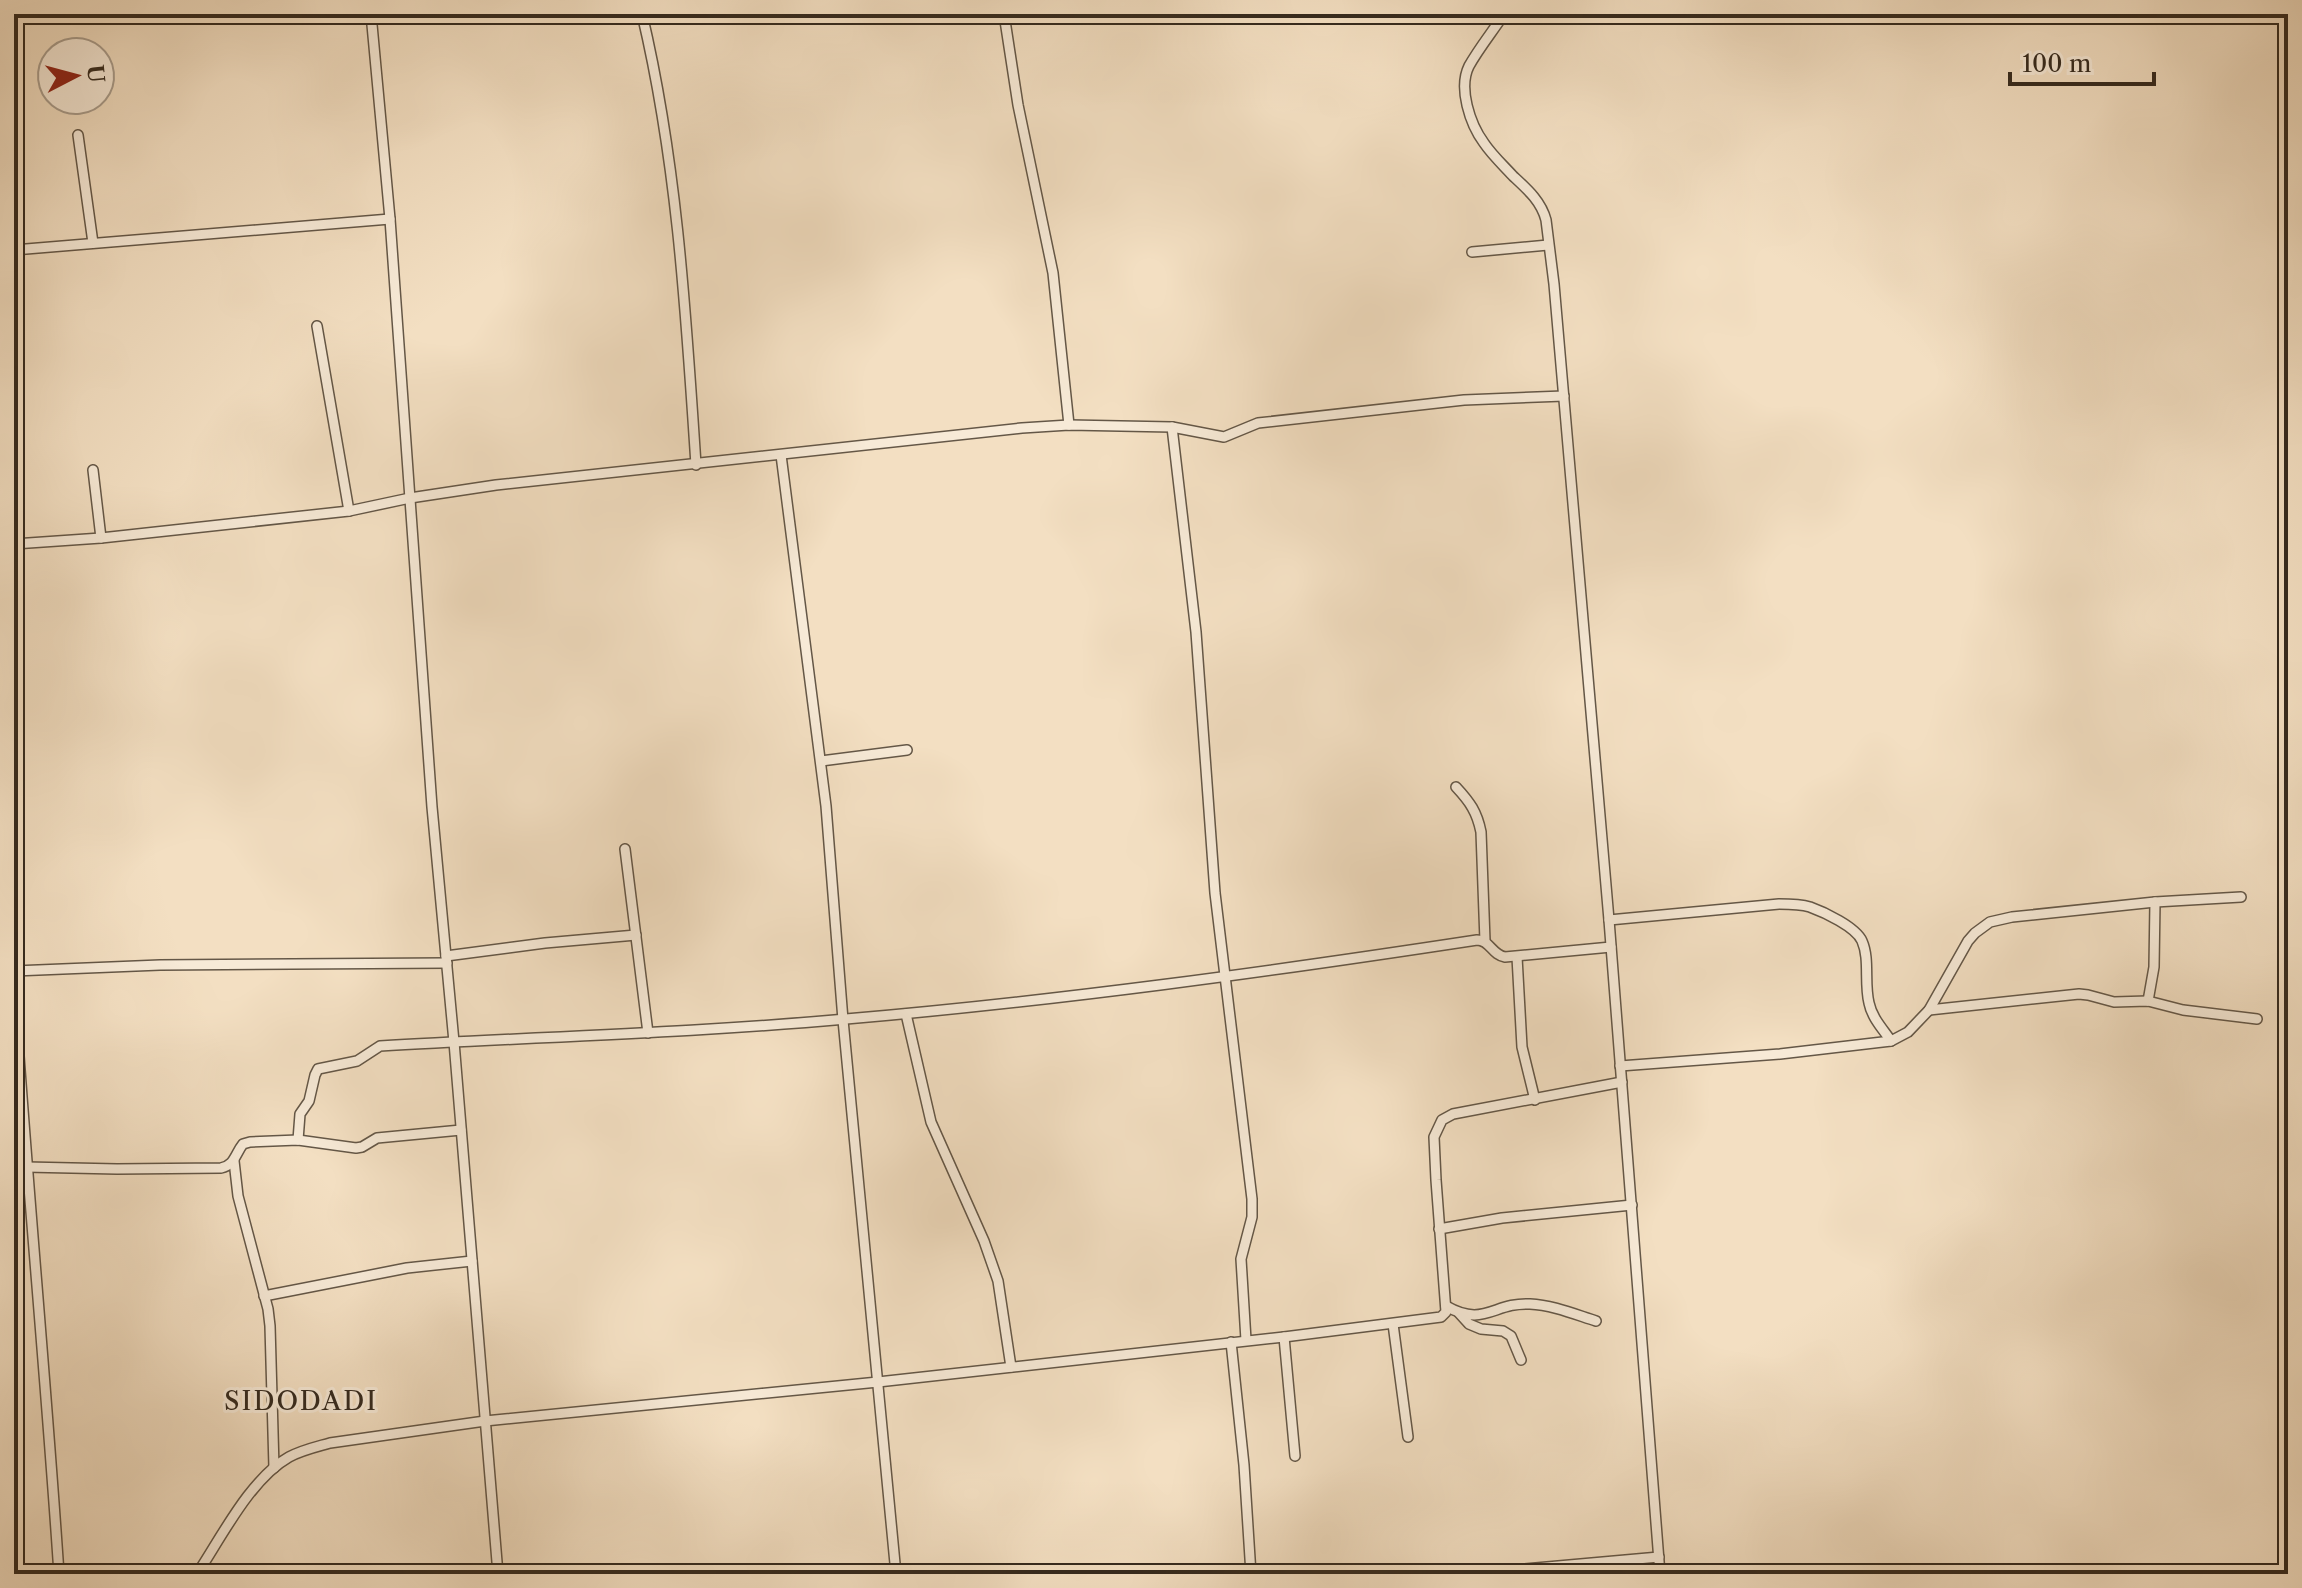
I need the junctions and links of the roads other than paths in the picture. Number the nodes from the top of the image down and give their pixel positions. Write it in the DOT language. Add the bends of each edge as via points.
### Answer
graph roads {
  1 [pos="371,14"];
  2 [pos="642,14"];
  3 [pos="1004,14"];
  4 [pos="1526,14"];
  5 [pos="1504,15"];
  6 [pos="78,135"];
  7 [pos="390,219"];
  8 [pos="93,243"];
  9 [pos="1548,245"];
  10 [pos="14,250"];
  11 [pos="1472,252"];
  12 [pos="317,326"];
  13 [pos="1564,396"];
  14 [pos="1069,425"];
  15 [pos="1172,427"];
  16 [pos="781,455"];
  17 [pos="696,465"];
  18 [pos="93,470"];
  19 [pos="410,498"];
  20 [pos="349,511"];
  21 [pos="101,538"];
  22 [pos="14,544"];
  23 [pos="907,750"];
  24 [pos="821,761"];
  25 [pos="1456,787"];
  26 [pos="625,849"];
  27 [pos="2241,897"];
  28 [pos="2155,902"];
  29 [pos="1609,920"];
  30 [pos="636,935"];
  31 [pos="1485,941"];
  32 [pos="1611,947"];
  33 [pos="1517,957"];
  34 [pos="446,960"];
  35 [pos="14,971"];
  36 [pos="1225,977"];
  37 [pos="14,985"];
  38 [pos="2148,1001"];
  39 [pos="1929,1010"];
  40 [pos="906,1014"];
  41 [pos="2257,1019"];
  42 [pos="843,1020"];
  43 [pos="648,1033"];
  44 [pos="1891,1041"];
  45 [pos="454,1042"];
  46 [pos="1620,1066"];
  47 [pos="1622,1082"];
  48 [pos="1535,1100"];
  49 [pos="461,1130"];
  50 [pos="298,1140"];
  51 [pos="234,1161"];
  52 [pos="26,1167"];
  53 [pos="1632,1205"];
  54 [pos="1439,1229"];
  55 [pos="472,1261"];
  56 [pos="264,1296"];
  57 [pos="1446,1306"];
  58 [pos="1459,1313"];
  59 [pos="1596,1321"];
  60 [pos="1393,1324"];
  61 [pos="1284,1337"];
  62 [pos="1246,1340"];
  63 [pos="1231,1342"];
  64 [pos="1521,1360"];
  65 [pos="1011,1367"];
  66 [pos="878,1382"];
  67 [pos="485,1421"];
  68 [pos="1408,1437"];
  69 [pos="1295,1456"];
  70 [pos="274,1468"];
  71 [pos="1659,1557"];
  72 [pos="59,1574"];
  73 [pos="197,1574"];
  74 [pos="498,1574"];
  75 [pos="896,1574"];
  76 [pos="1251,1574"];
  77 [pos="1470,1574"];
  78 [pos="1660,1574"];
  1 -- 7 [label="street"];
  2 -- 17 [label="street" via="670,157"];
  3 -- 14 [label="street" via="1053,273"];
  4 -- 5 [label="street"];
  5 -- 9 [label="street" via="1469,66 1467,101 1485,145 1541,205"];
  6 -- 8 [label="street"];
  7 -- 8 [label="street"];
  7 -- 19 [label="street"];
  8 -- 10 [label="street"];
  9 -- 11 [label="street"];
  9 -- 13 [label="street"];
  12 -- 20 [label="street"];
  13 -- 15 [label="street" via="1464,400 1258,423 1224,437"];
  13 -- 29 [label="street"];
  14 -- 15 [label="street"];
  14 -- 16 [label="street"];
  15 -- 36 [label="street" via="1196,632"];
  16 -- 17 [label="street"];
  16 -- 24 [label="street"];
  17 -- 19 [label="street"];
  18 -- 21 [label="street"];
  19 -- 20 [label="street"];
  19 -- 34 [label="street"];
  20 -- 21 [label="street"];
  21 -- 22 [label="street"];
  23 -- 24 [label="street"];
  24 -- 42 [label="street"];
  25 -- 31 [label="street" via="1471,803 1481,832"];
  26 -- 30 [label="street"];
  27 -- 28 [label="street"];
  28 -- 38 [label="street"];
  28 -- 39 [label="street" via="1990,922 1968,941"];
  29 -- 32 [label="street"];
  29 -- 44 [label="street" via="1779,904 1818,910 1860,937 1869,1004"];
  30 -- 34 [label="street"];
  30 -- 43 [label="street"];
  31 -- 33 [label="street" via="1500,956"];
  31 -- 36 [label="street"];
  32 -- 33 [label="street"];
  32 -- 46 [label="street"];
  33 -- 48 [label="street" via="1522,1047"];
  34 -- 35 [label="street"];
  34 -- 45 [label="street"];
  36 -- 40 [label="street"];
  36 -- 62 [label="street" via="1252,1208 1241,1259"];
  37 -- 52 [label="street"];
  38 -- 39 [label="street" via="2122,1003 2079,994"];
  38 -- 41 [label="street"];
  39 -- 44 [label="street"];
  40 -- 42 [label="street"];
  40 -- 65 [label="street" via="931,1122 998,1281"];
  42 -- 43 [label="street"];
  42 -- 66 [label="street"];
  43 -- 45 [label="street"];
  44 -- 46 [label="street"];
  45 -- 49 [label="street"];
  45 -- 50 [label="street" via="380,1046 357,1061 318,1069 300,1114"];
  46 -- 47 [label="street"];
  47 -- 48 [label="street"];
  47 -- 53 [label="street"];
  48 -- 54 [label="street" via="1442,1120 1434,1137"];
  49 -- 50 [label="street" via="377,1138 356,1148"];
  49 -- 55 [label="street"];
  50 -- 51 [label="street" via="250,1142"];
  51 -- 52 [label="street" via="221,1168"];
  51 -- 56 [label="street"];
  52 -- 72 [label="street"];
  53 -- 54 [label="street"];
  53 -- 71 [label="street"];
  54 -- 57 [label="street"];
  55 -- 56 [label="street"];
  55 -- 67 [label="street"];
  56 -- 70 [label="street" via="271,1342"];
  57 -- 58 [label="street"];
  57 -- 60 [label="street" via="1441,1317"];
  58 -- 59 [label="street" via="1474,1316 1528,1304"];
  58 -- 64 [label="street" via="1469,1324 1511,1336"];
  60 -- 61 [label="street"];
  60 -- 68 [label="street"];
  61 -- 62 [label="street"];
  61 -- 69 [label="street"];
  62 -- 63 [label="street"];
  63 -- 65 [label="street"];
  63 -- 76 [label="street"];
  65 -- 66 [label="street"];
  66 -- 67 [label="street"];
  66 -- 75 [label="street"];
  67 -- 70 [label="street" via="330,1443"];
  67 -- 74 [label="street"];
  70 -- 73 [label="street"];
  71 -- 77 [label="street"];
  71 -- 78 [label="street"];
}
